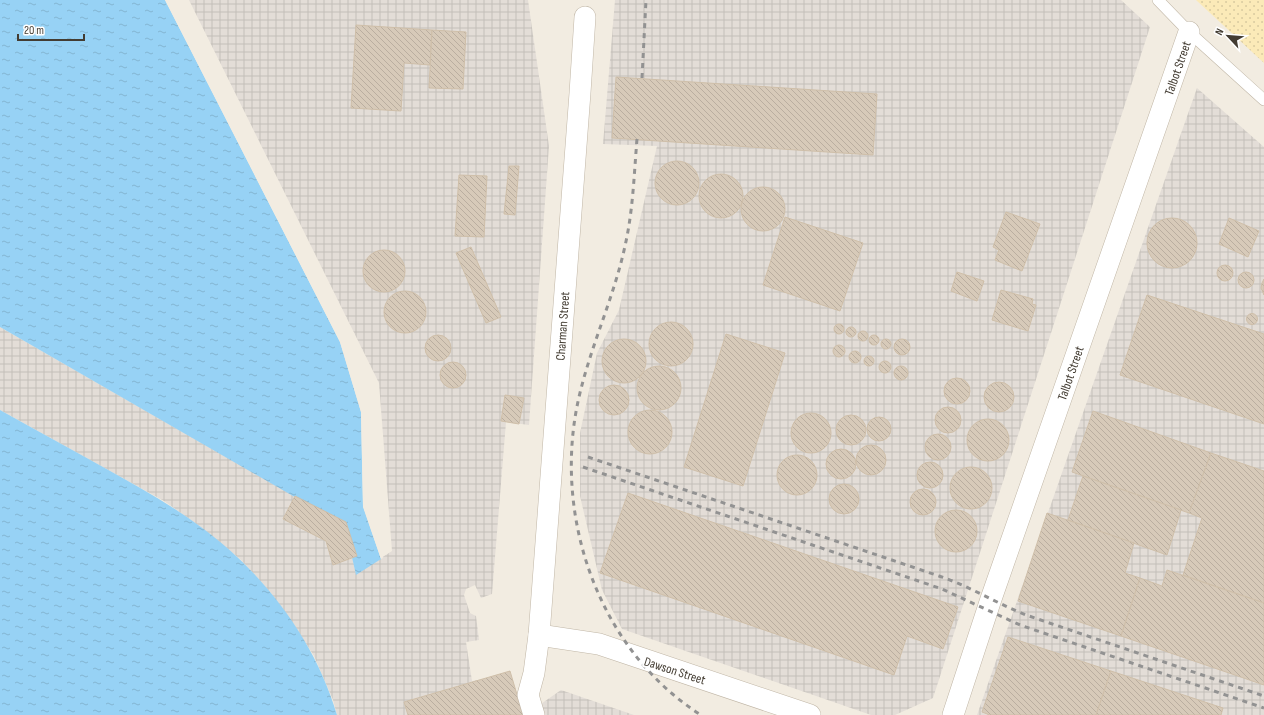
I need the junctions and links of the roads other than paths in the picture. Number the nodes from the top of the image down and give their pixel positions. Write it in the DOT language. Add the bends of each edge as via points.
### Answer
graph roads {
  1 [pos="1158,0"];
  2 [pos="585,17"];
  3 [pos="1189,32"];
  4 [pos="1264,100"];
  5 [pos="539,635"];
  6 [pos="534,715"];
  7 [pos="810,715"];
  8 [pos="953,715"];
  1 -- 3 [label="lane"];
  2 -- 5 [label="street, Charman Street"];
  3 -- 4 [label="lane"];
  3 -- 8 [label="street, Talbot Street"];
  5 -- 6 [label="street, Charman Street" via="528,695"];
  5 -- 7 [label="street, Dawson Street" via="599,644"];
}
